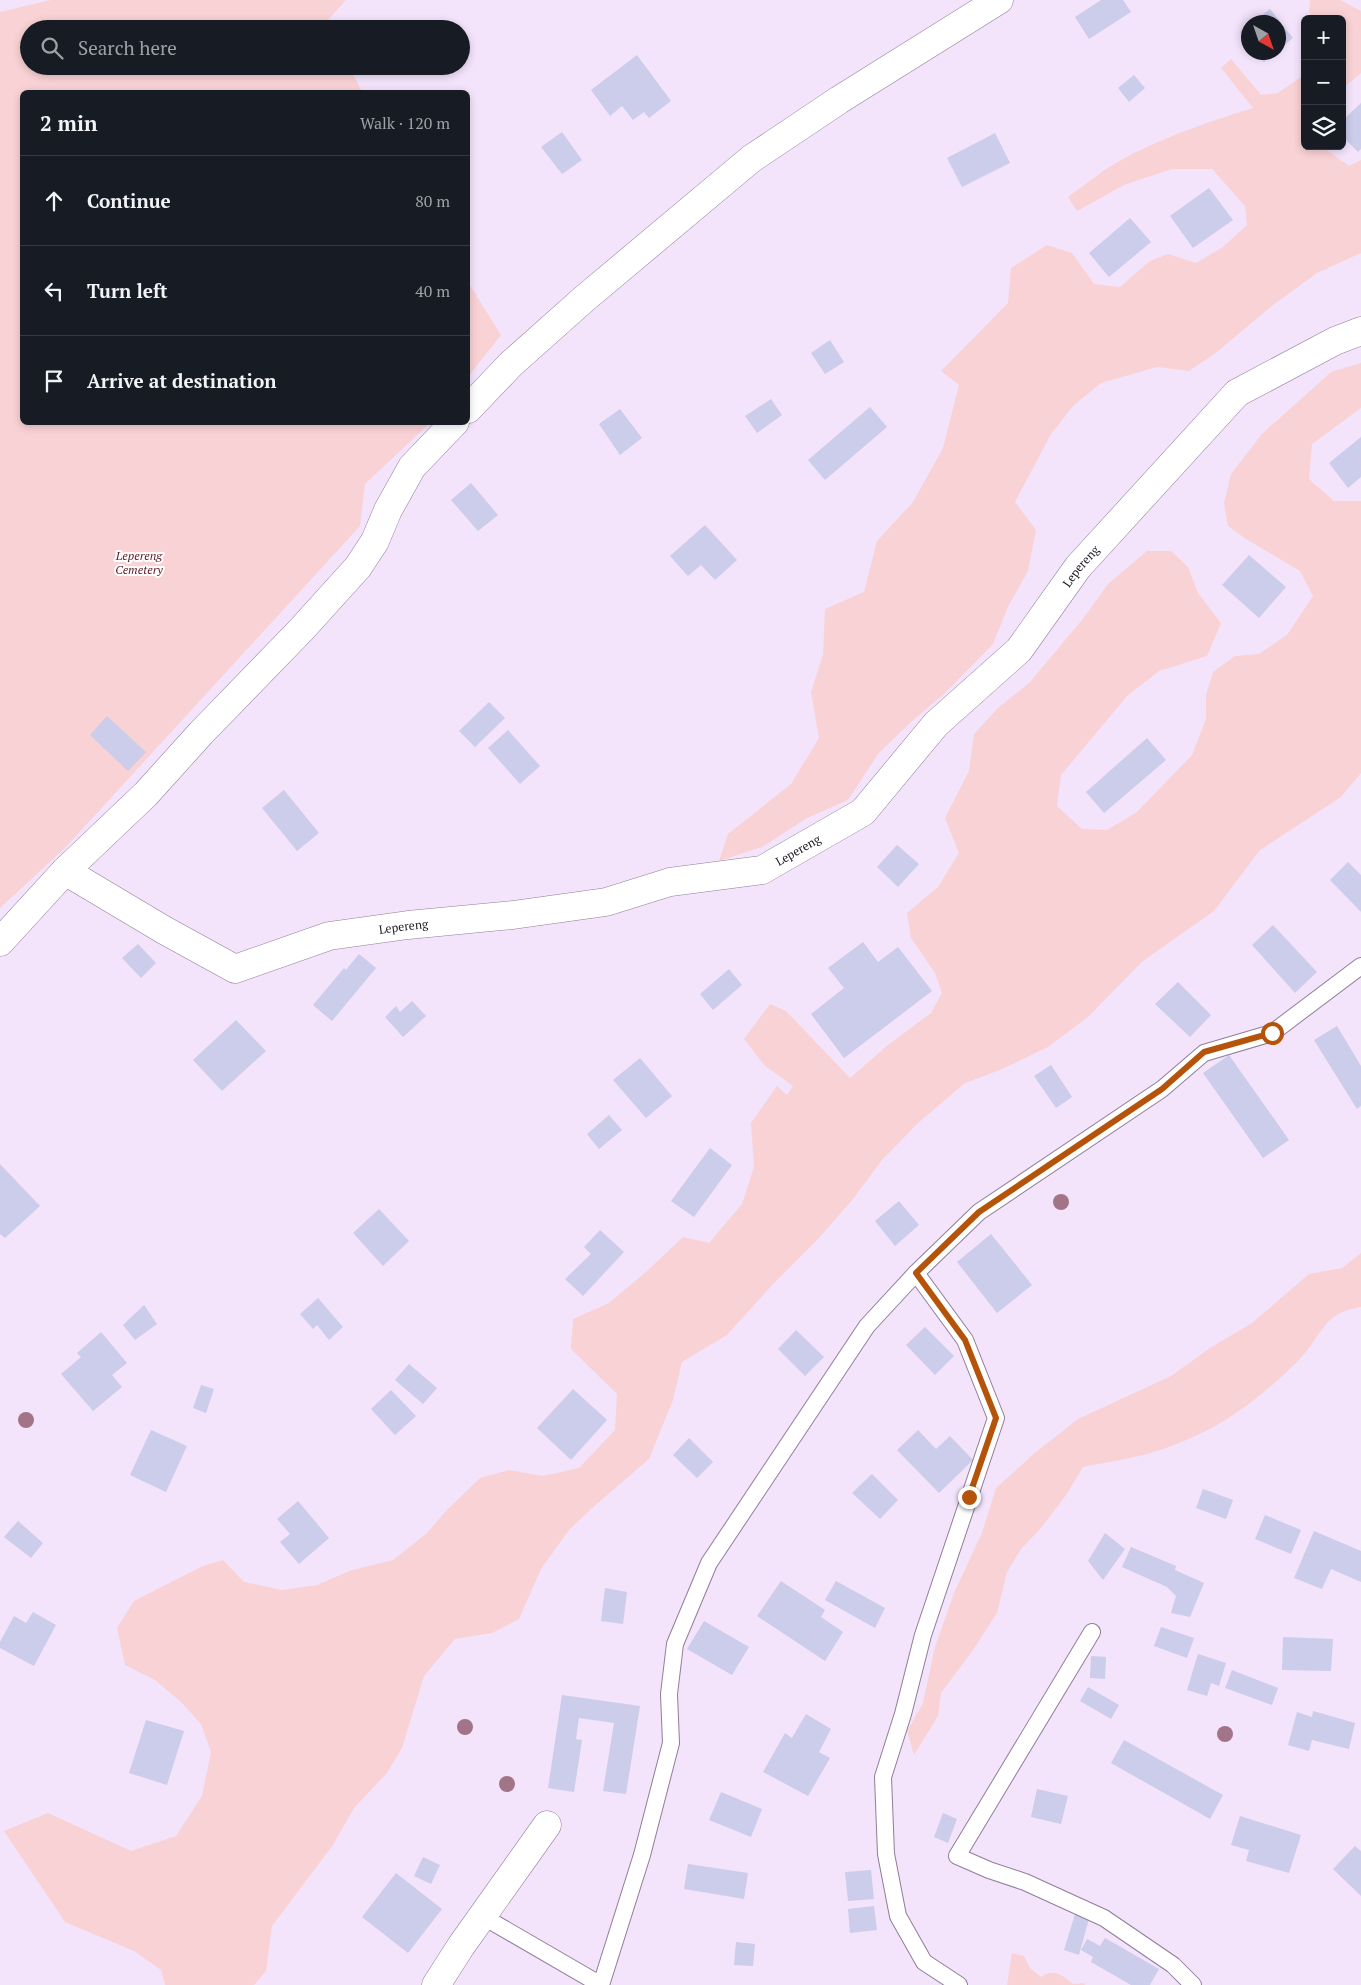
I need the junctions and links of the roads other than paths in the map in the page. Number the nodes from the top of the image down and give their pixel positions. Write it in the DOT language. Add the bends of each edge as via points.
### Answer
graph roads {
  1 [pos="999,0"];
  2 [pos="1361,331"];
  3 [pos="470,407"];
  4 [pos="452,425"];
  5 [pos="65,871"];
  6 [pos="0,942"];
  7 [pos="1361,966"];
  8 [pos="916,1273"];
  9 [pos="1092,1632"];
  10 [pos="547,1825"];
  11 [pos="482,1916"];
  12 [pos="436,1985"];
  13 [pos="601,1985"];
  14 [pos="959,1985"];
  15 [pos="1193,1985"];
  1 -- 3 [label="street" via="750,159 584,299"];
  2 -- 5 [label="street, Lepereng" via="1335,341 1237,393 1078,567 1019,650 936,724 863,812 762,870 670,882 606,902 329,936 235,969"];
  4 -- 5 [label="street" via="412,467 375,541 358,567 146,794"];
  5 -- 6 [label="street"];
  7 -- 8 [label="lane" via="1272,1033 1204,1052 1162,1089 979,1212"];
  8 -- 13 [label="lane" via="867,1326 709,1563 675,1644 669,1694 671,1743 642,1855"];
  8 -- 14 [label="lane" via="965,1340 996,1418 923,1635 883,1777 886,1854 898,1916 924,1962"];
  9 -- 15 [label="lane" via="957,1856 1104,1918 1173,1966"];
  10 -- 11 [label="street"];
  11 -- 12 [label="street"];
  11 -- 13 [label="lane"];
}
